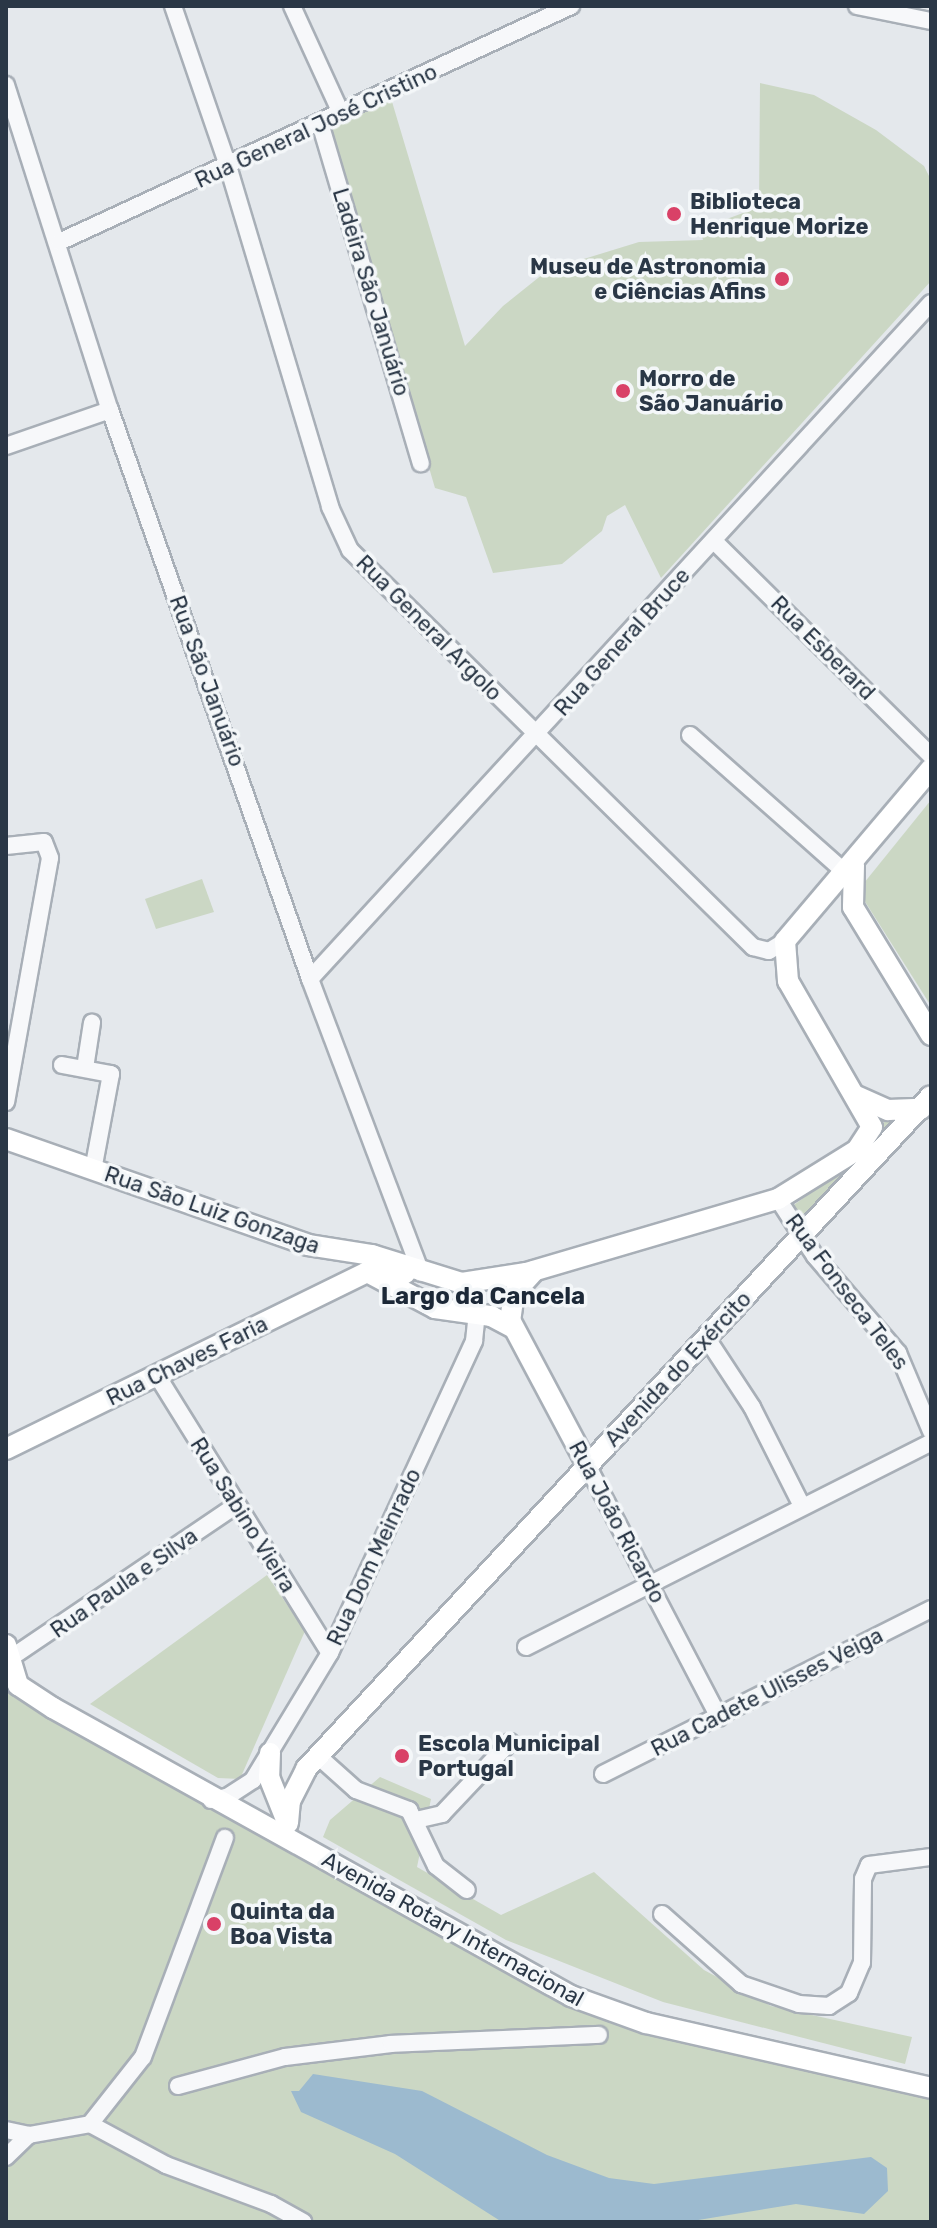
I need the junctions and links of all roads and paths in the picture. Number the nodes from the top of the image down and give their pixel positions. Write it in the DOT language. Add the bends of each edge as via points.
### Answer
graph roads {
  1 [pos="173,6"];
  2 [pos="292,6"];
  3 [pos="571,6"];
  4 [pos="857,6"];
  5 [pos="931,21"];
  6 [pos="8,97"];
  7 [pos="341,113"];
  8 [pos="320,123"];
  9 [pos="228,166"];
  10 [pos="59,242"];
  11 [pos="931,303"];
  12 [pos="110,410"];
  13 [pos="6,446"];
  14 [pos="421,463"];
  15 [pos="714,541"];
  16 [pos="538,735"];
  17 [pos="690,735"];
  18 [pos="931,756"];
  19 [pos="931,769"];
  20 [pos="6,846"];
  21 [pos="851,870"];
  22 [pos="785,941"];
  23 [pos="310,979"];
  24 [pos="92,1023"];
  25 [pos="931,1035"];
  26 [pos="62,1065"];
  27 [pos="85,1068"];
  28 [pos="856,1096"];
  29 [pos="6,1102"];
  30 [pos="928,1104"];
  31 [pos="6,1139"];
  32 [pos="93,1170"];
  33 [pos="778,1199"];
  34 [pos="801,1236"];
  35 [pos="324,1250"];
  36 [pos="534,1271"];
  37 [pos="367,1272"];
  38 [pos="421,1273"];
  39 [pos="462,1283"];
  40 [pos="477,1314"];
  41 [pos="512,1327"];
  42 [pos="706,1337"];
  43 [pos="158,1377"];
  44 [pos="926,1398"];
  45 [pos="931,1431"];
  46 [pos="931,1442"];
  47 [pos="6,1449"];
  48 [pos="587,1465"];
  49 [pos="235,1506"];
  50 [pos="802,1506"];
  51 [pos="649,1583"];
  52 [pos="931,1609"];
  53 [pos="526,1647"];
  54 [pos="330,1653"];
  55 [pos="11,1660"];
  56 [pos="719,1718"];
  57 [pos="510,1742"];
  58 [pos="270,1753"];
  59 [pos="318,1756"];
  60 [pos="603,1774"];
  61 [pos="211,1800"];
  62 [pos="416,1820"];
  63 [pos="288,1823"];
  64 [pos="225,1838"];
  65 [pos="313,1852"];
  66 [pos="931,1857"];
  67 [pos="467,1890"];
  68 [pos="662,1914"];
  69 [pos="599,2035"];
  70 [pos="178,2086"];
  71 [pos="931,2088"];
  72 [pos="90,2124"];
  73 [pos="6,2130"];
  74 [pos="29,2135"];
  75 [pos="6,2157"];
  76 [pos="303,2222"];
  1 -- 9 [label="street, Rua General Argolo"];
  2 -- 7 [label="street"];
  3 -- 7 [label="street, Rua General José Cristino"];
  4 -- 5 [label="street"];
  6 -- 10 [label="street, Rua São Januário"];
  7 -- 8 [label="street, Rua General José Cristino"];
  8 -- 9 [label="street, Rua General José Cristino"];
  8 -- 14 [label="street, Ladeira São Januário"];
  9 -- 10 [label="street, Rua General José Cristino"];
  9 -- 16 [label="street, Rua General Argolo" via="337,527 368,569"];
  10 -- 12 [label="street, Rua São Januário"];
  11 -- 15 [label="street, Rua General Bruce"];
  12 -- 13 [label="street"];
  12 -- 23 [label="street, Rua São Januário"];
  15 -- 16 [label="street, Rua General Bruce"];
  15 -- 18 [label="street, Rua Esberard"];
  16 -- 22 [label="street, Rua General Argolo" via="753,947 769,951"];
  16 -- 23 [label="street, Rua General Bruce"];
  17 -- 21 [label="street"];
  19 -- 21 [label="main road"];
  20 -- 29 [label="street" via="44,842 50,858"];
  21 -- 22 [label="main road"];
  21 -- 25 [label="main road" via="853,907"];
  22 -- 28 [label="main road, Rua São Luiz Gonzaga" via="788,981"];
  23 -- 38 [label="street, Rua São Januário"];
  24 -- 27 [label="street"];
  26 -- 27 [label="street"];
  27 -- 32 [label="street" via="111,1074"];
  28 -- 30 [label="main road" via="888,1110"];
  28 -- 33 [label="main road, Rua São Luiz Gonzaga" via="871,1122 867,1142"];
  30 -- 34 [label="main road, Avenida do Exército"];
  31 -- 32 [label="main road, Rua São Luiz Gonzaga"];
  32 -- 35 [label="main road, Rua São Luiz Gonzaga"];
  33 -- 34 [label="street, Rua Fonseca Teles"];
  33 -- 36 [label="main road, Rua São Luiz Gonzaga"];
  34 -- 42 [label="main road, Avenida do Exército"];
  34 -- 44 [label="street, Rua Fonseca Teles" via="898,1353"];
  35 -- 37 [label="main road"];
  35 -- 38 [label="main road, Rua São Luiz Gonzaga" via="372,1255"];
  36 -- 39 [label="main road, Rua São Luiz Gonzaga"];
  36 -- 41 [label="main road" via="511,1303"];
  37 -- 38 [label="main road"];
  37 -- 40 [label="main road" via="416,1301"];
  37 -- 43 [label="main road, Rua Chaves Faria"];
  38 -- 39 [label="main road, Rua São Luiz Gonzaga"];
  39 -- 40 [label="street"];
  40 -- 41 [label="main road"];
  40 -- 54 [label="street, Rua Dom Meinrado" via="474,1341"];
  41 -- 48 [label="main road, Rua João Ricardo"];
  42 -- 48 [label="main road, Avenida do Exército"];
  42 -- 50 [label="street" via="752,1407"];
  43 -- 47 [label="main road, Rua Chaves Faria"];
  43 -- 49 [label="street, Rua Sabino Vieira"];
  44 -- 45 [label="street, Rua Fonseca Teles"];
  46 -- 50 [label="street"];
  48 -- 51 [label="street, Rua João Ricardo"];
  48 -- 59 [label="main road, Avenida do Exército"];
  49 -- 54 [label="street, Rua Sabino Vieira"];
  49 -- 55 [label="street, Rua Paula e Silva"];
  50 -- 51 [label="street"];
  51 -- 53 [label="street"];
  51 -- 56 [label="street, Rua João Ricardo"];
  52 -- 56 [label="street, Rua Cadete Ulisses Veiga"];
  54 -- 58 [label="street, Rua Dom Meinrado"];
  55 -- 61 [label="main road, Avenida Rotary Internacional" via="53,1708"];
  56 -- 60 [label="street, Rua Cadete Ulisses Veiga"];
  57 -- 62 [label="street" via="442,1814"];
  58 -- 61 [label="street, Rua Dom Meinrado" via="241,1790"];
  58 -- 63 [label="main road" via="269,1777"];
  59 -- 62 [label="street" via="356,1790 409,1810"];
  59 -- 63 [label="main road, Avenida do Exército" via="295,1786"];
  61 -- 65 [label="main road, Avenida Rotary Internacional"];
  62 -- 67 [label="street" via="436,1866"];
  63 -- 65 [label="main road"];
  64 -- 72 [label="street" via="143,2057"];
  65 -- 71 [label="main road, Avenida Rotary Internacional" via="544,1982 603,2009"];
  66 -- 68 [label="street" via="882,1859 865,1870 862,1963 849,1993 829,2006 799,2004 741,1984"];
  69 -- 70 [label="street" via="376,2045 285,2057"];
  72 -- 74 [label="street"];
  72 -- 76 [label="street" via="166,2165 271,2204"];
  73 -- 74 [label="street"];
  74 -- 75 [label="street"];
}
